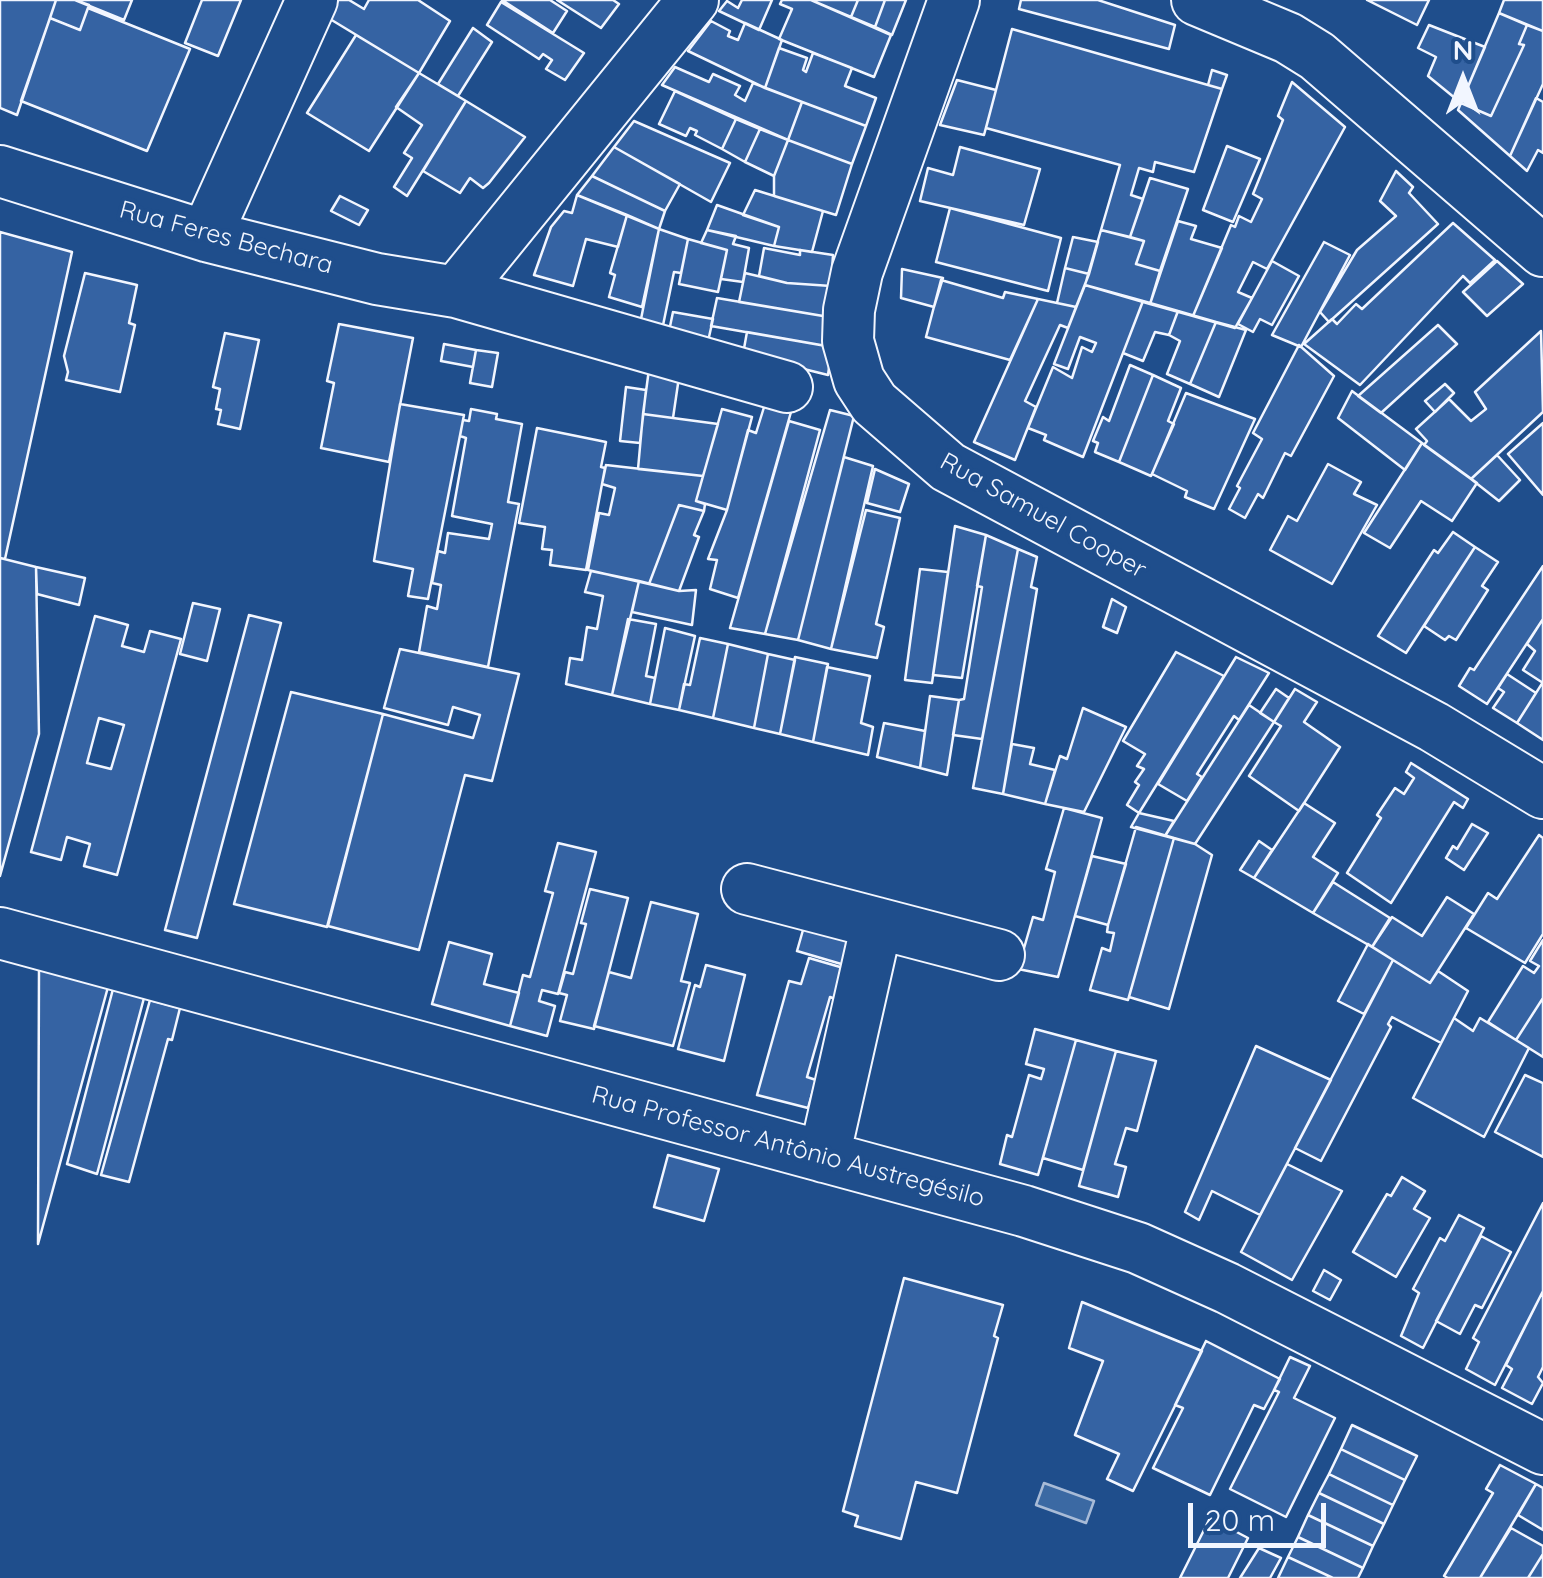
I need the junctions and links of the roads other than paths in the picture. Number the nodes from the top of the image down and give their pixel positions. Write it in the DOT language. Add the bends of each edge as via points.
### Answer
graph roads {
  1 [pos="312,0"];
  2 [pos="694,0"];
  3 [pos="954,0"];
  4 [pos="1197,0"];
  5 [pos="0,170"];
  6 [pos="206,236"];
  7 [pos="1543,251"];
  8 [pos="456,292"];
  9 [pos="787,386"];
  10 [pos="1543,793"];
  11 [pos="747,888"];
  12 [pos="877,922"];
  13 [pos="0,933"];
  14 [pos="999,955"];
  15 [pos="824,1157"];
  16 [pos="1543,1449"];
  1 -- 6 [label="street"];
  2 -- 8 [label="street"];
  3 -- 10 [label="street, Rua Samuel Cooper" via="856,272 848,341 874,403 948,467 1434,727"];
  4 -- 7 [label="street" via="1317,56"];
  5 -- 6 [label="street, Rua Feres Bechara"];
  6 -- 8 [label="street, Rua Feres Bechara"];
  8 -- 9 [label="street, Rua Feres Bechara"];
  11 -- 12 [label="street"];
  12 -- 14 [label="street"];
  12 -- 15 [label="street"];
  13 -- 15 [label="street, Rua Professor Antônio Austregésilo"];
  15 -- 16 [label="street, Rua Professor Antônio Austregésilo" via="1138,1248"];
}
